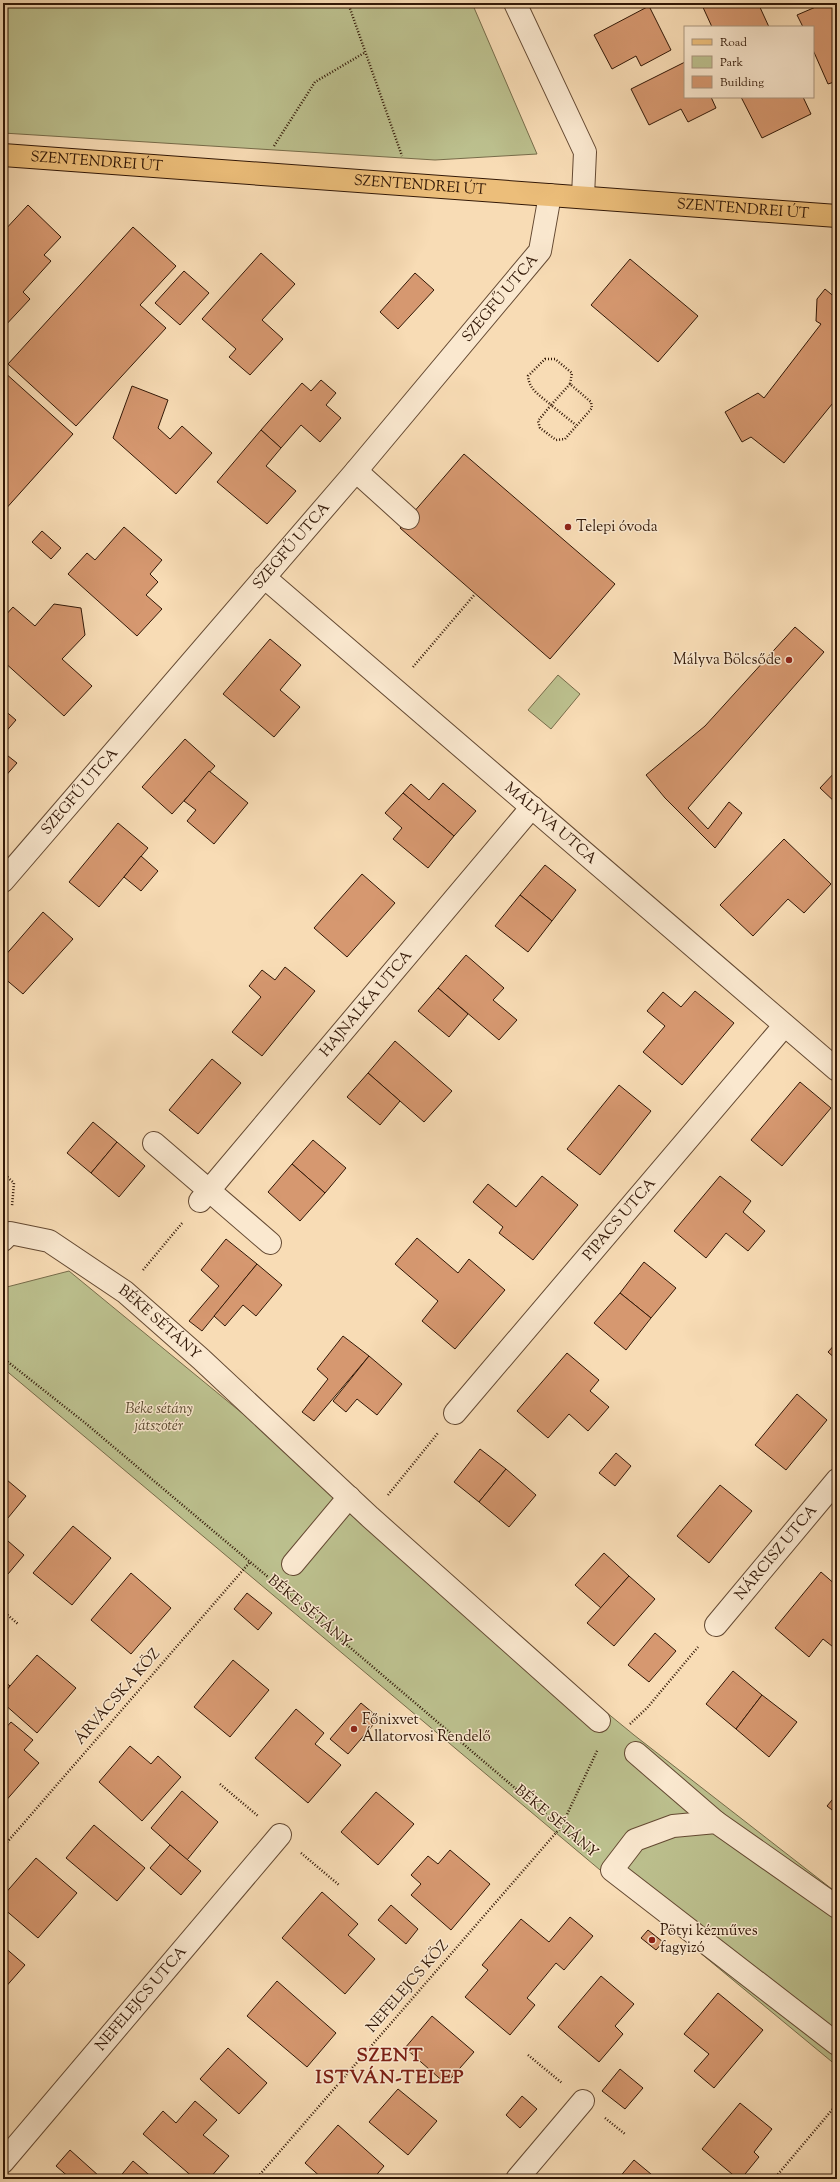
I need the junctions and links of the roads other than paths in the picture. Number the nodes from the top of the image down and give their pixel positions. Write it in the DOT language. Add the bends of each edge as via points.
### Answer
graph roads {
  1 [pos="515,3"];
  2 [pos="3,155"];
  3 [pos="550,195"];
  4 [pos="583,196"];
  5 [pos="837,216"];
  6 [pos="356,471"];
  7 [pos="408,518"];
  8 [pos="264,577"];
  9 [pos="532,807"];
  10 [pos="3,881"];
  11 [pos="784,1026"];
  12 [pos="837,1070"];
  13 [pos="154,1142"];
  14 [pos="204,1196"];
  15 [pos="6,1237"];
  16 [pos="270,1243"];
  17 [pos="455,1413"];
  18 [pos="837,1480"];
  19 [pos="349,1497"];
  20 [pos="292,1564"];
  21 [pos="716,1625"];
  22 [pos="600,1721"];
  23 [pos="636,1753"];
  24 [pos="716,1822"];
  25 [pos="280,1835"];
  26 [pos="837,1907"];
  27 [pos="837,2044"];
  28 [pos="583,2100"];
  29 [pos="3,2162"];
  30 [pos="517,2179"];
  1 -- 4 [label="street" via="585,152"];
  2 -- 3 [label="main road, SZENTENDREI ÚT"];
  3 -- 4 [label="main road, SZENTENDREI ÚT"];
  3 -- 6 [label="street, SZEGFŰ UTCA" via="540,251"];
  4 -- 5 [label="main road, SZENTENDREI ÚT"];
  6 -- 7 [label="street"];
  6 -- 8 [label="street, SZEGFŰ UTCA"];
  8 -- 9 [label="street, MÁLYVA UTCA"];
  8 -- 10 [label="street, SZEGFŰ UTCA"];
  9 -- 11 [label="street, MÁLYVA UTCA"];
  9 -- 14 [label="street, HAJNALKA UTCA"];
  11 -- 12 [label="street, MÁLYVA UTCA"];
  11 -- 17 [label="street, PIPACS UTCA"];
  13 -- 14 [label="street"];
  14 -- 16 [label="street"];
  15 -- 19 [label="street, BÉKE SÉTÁNY" via="49,1241 125,1292"];
  18 -- 21 [label="street, NÁRCISZ UTCA"];
  19 -- 20 [label="street"];
  19 -- 22 [label="street, BÉKE SÉTÁNY"];
  23 -- 24 [label="street"];
  24 -- 26 [label="street"];
  24 -- 27 [label="street, BÉKE SÉTÁNY" via="673,1826 635,1840 612,1870"];
  25 -- 29 [label="street, NEFELEJCS UTCA"];
  28 -- 30 [label="street"];
}
